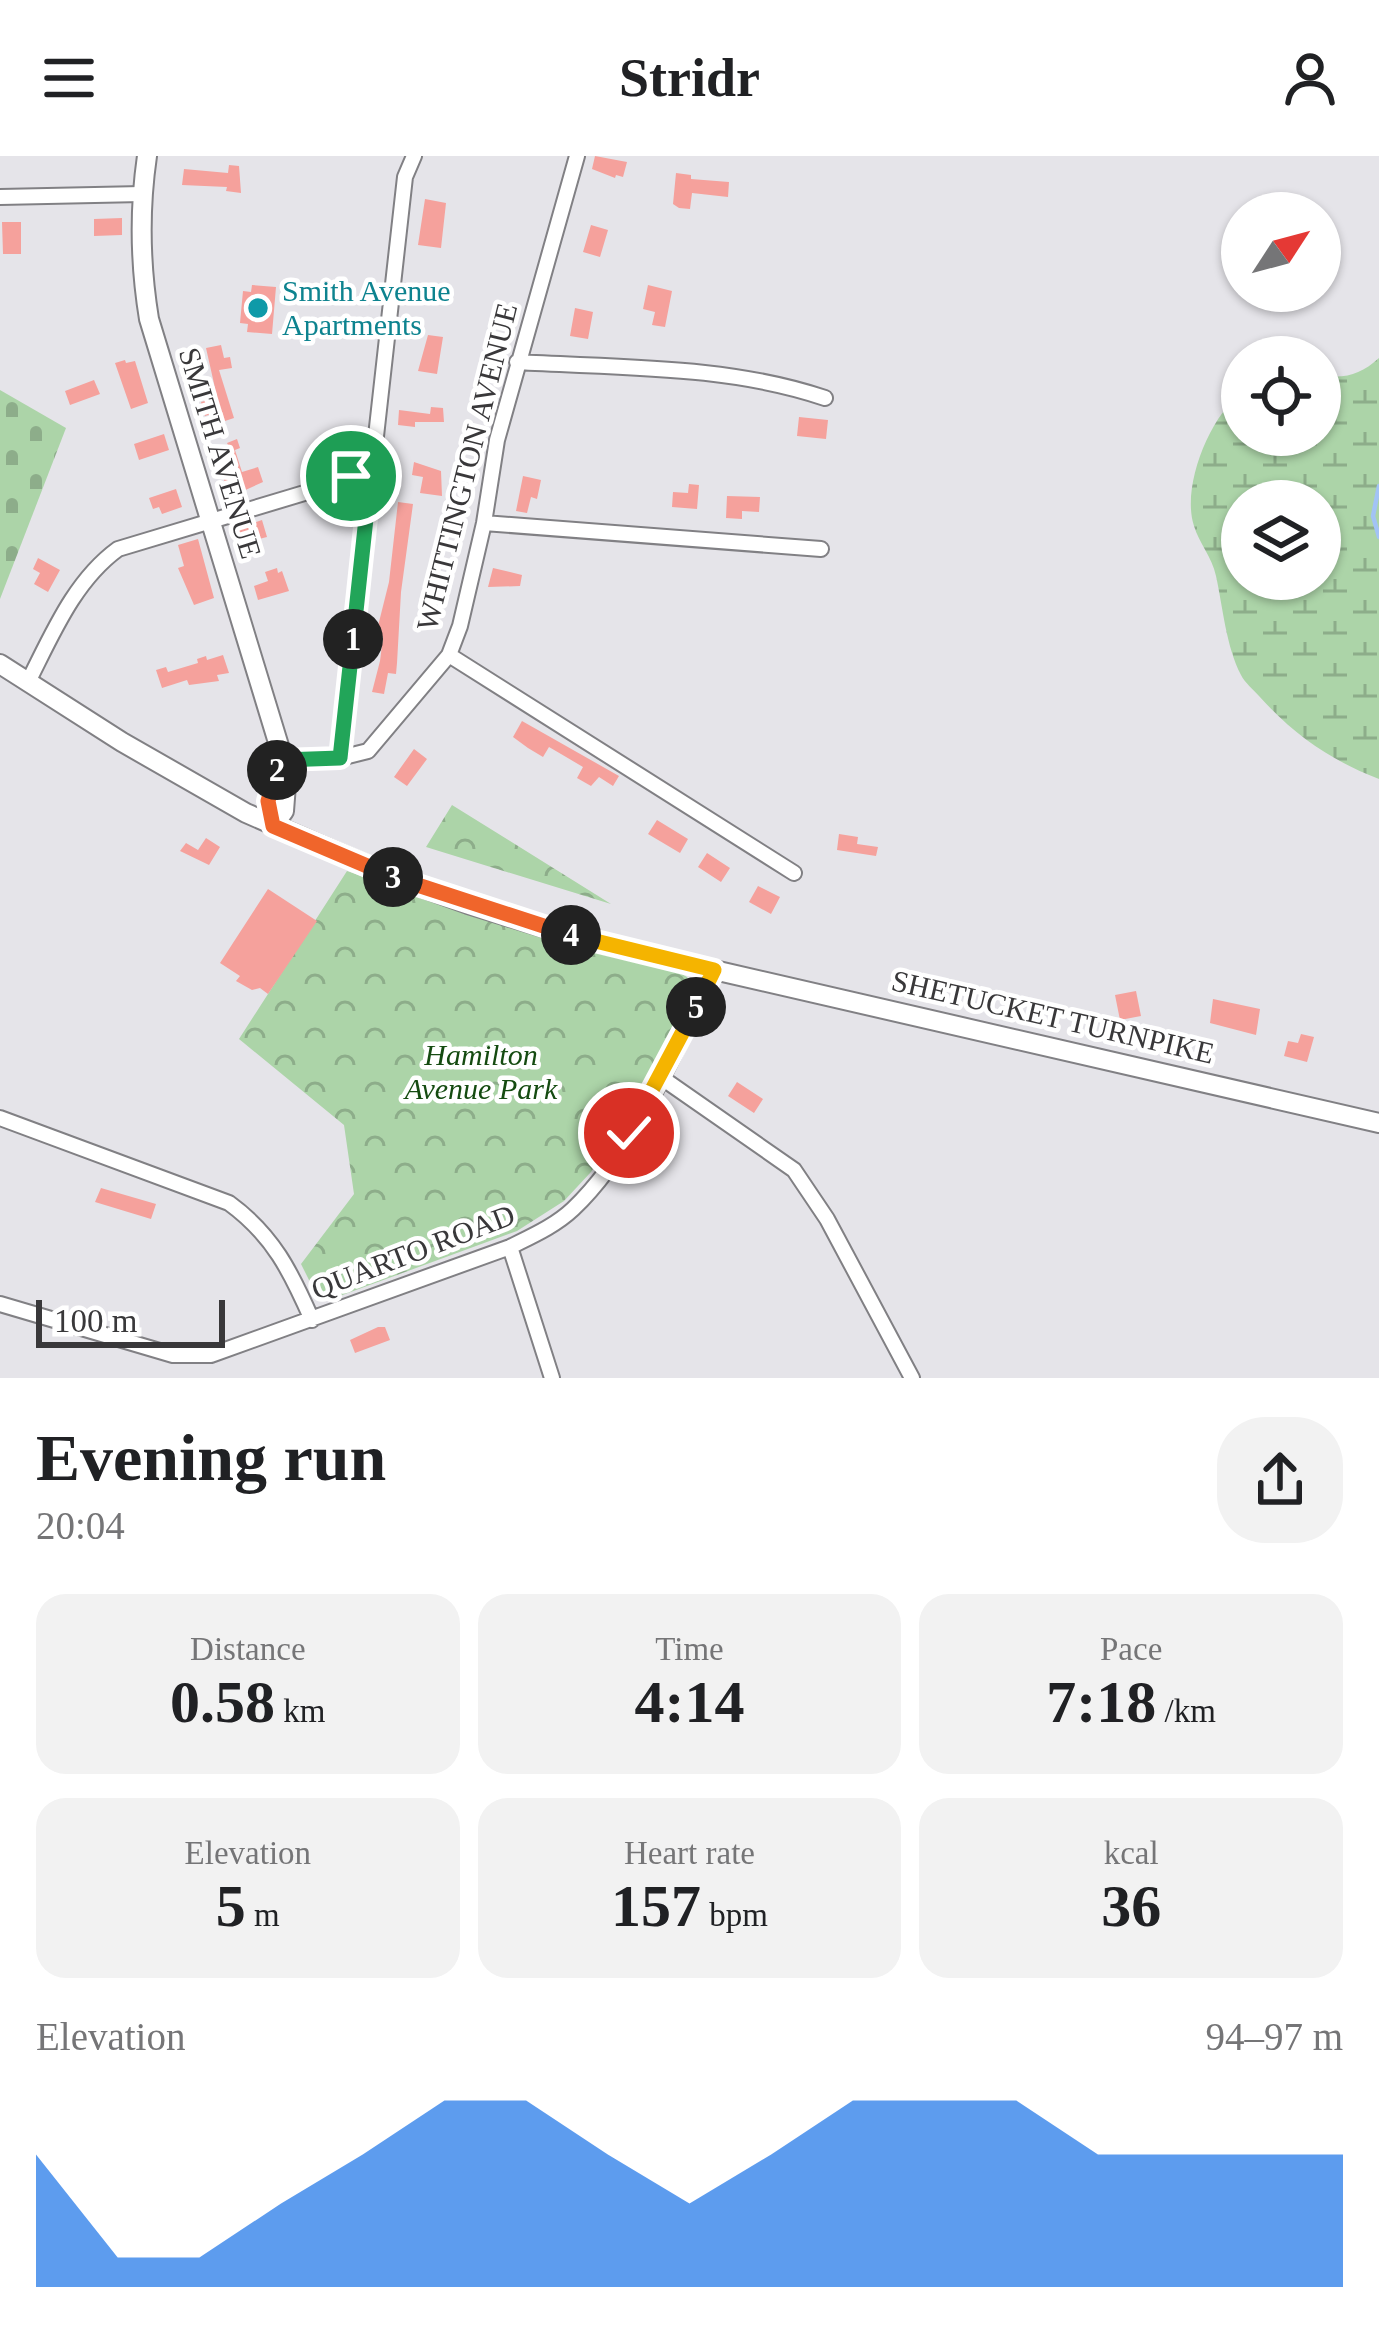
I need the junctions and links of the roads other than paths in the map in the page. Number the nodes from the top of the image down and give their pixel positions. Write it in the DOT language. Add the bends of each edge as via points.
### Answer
graph roads {
  1 [pos="147,156"];
  2 [pos="414,156"];
  3 [pos="577,156"];
  4 [pos="142,194"];
  5 [pos="0,197"];
  6 [pos="517,362"];
  7 [pos="825,398"];
  8 [pos="371,472"];
  9 [pos="208,521"];
  10 [pos="484,523"];
  11 [pos="820,549"];
  12 [pos="449,655"];
  13 [pos="0,664"];
  14 [pos="28,682"];
  15 [pos="340,758"];
  16 [pos="282,760"];
  17 [pos="273,826"];
  18 [pos="794,874"];
  19 [pos="714,970"];
  20 [pos="662,1078"];
  21 [pos="0,1118"];
  22 [pos="1379,1123"];
  23 [pos="510,1247"];
  24 [pos="0,1304"];
  25 [pos="313,1320"];
  26 [pos="552,1378"];
  27 [pos="912,1378"];
  1 -- 4 [label="main road, SMITH AVENUE"];
  2 -- 8 [label="street" via="404,177"];
  3 -- 6 [label="street, WHITTINGTON AVENUE"];
  4 -- 5 [label="street"];
  4 -- 9 [label="main road, SMITH AVENUE" via="149,319"];
  6 -- 7 [label="street" via="718,375"];
  6 -- 10 [label="street, WHITTINGTON AVENUE"];
  8 -- 9 [label="street"];
  8 -- 15 [label="street"];
  9 -- 14 [label="street" via="118,549 97,564"];
  9 -- 16 [label="main road, SMITH AVENUE"];
  10 -- 11 [label="street"];
  10 -- 12 [label="street, WHITTINGTON AVENUE"];
  12 -- 15 [label="street, WHITTINGTON AVENUE" via="368,752"];
  12 -- 18 [label="street"];
  13 -- 14 [label="main road, SHETUCKET TURNPIKE"];
  14 -- 17 [label="main road, SHETUCKET TURNPIKE"];
  15 -- 16 [label="street"];
  16 -- 17 [label="main road, SMITH AVENUE" via="288,787"];
  17 -- 19 [label="main road, SHETUCKET TURNPIKE" via="485,910"];
  19 -- 20 [label="street, QUARTO ROAD"];
  19 -- 22 [label="main road, SHETUCKET TURNPIKE"];
  20 -- 23 [label="street, QUARTO ROAD" via="573,1209"];
  20 -- 27 [label="street" via="794,1170"];
  21 -- 25 [label="street" via="230,1203 283,1255"];
  23 -- 25 [label="street, QUARTO ROAD"];
  23 -- 26 [label="street"];
  24 -- 25 [label="street, QUARTO ROAD" via="173,1354 211,1355"];
}
